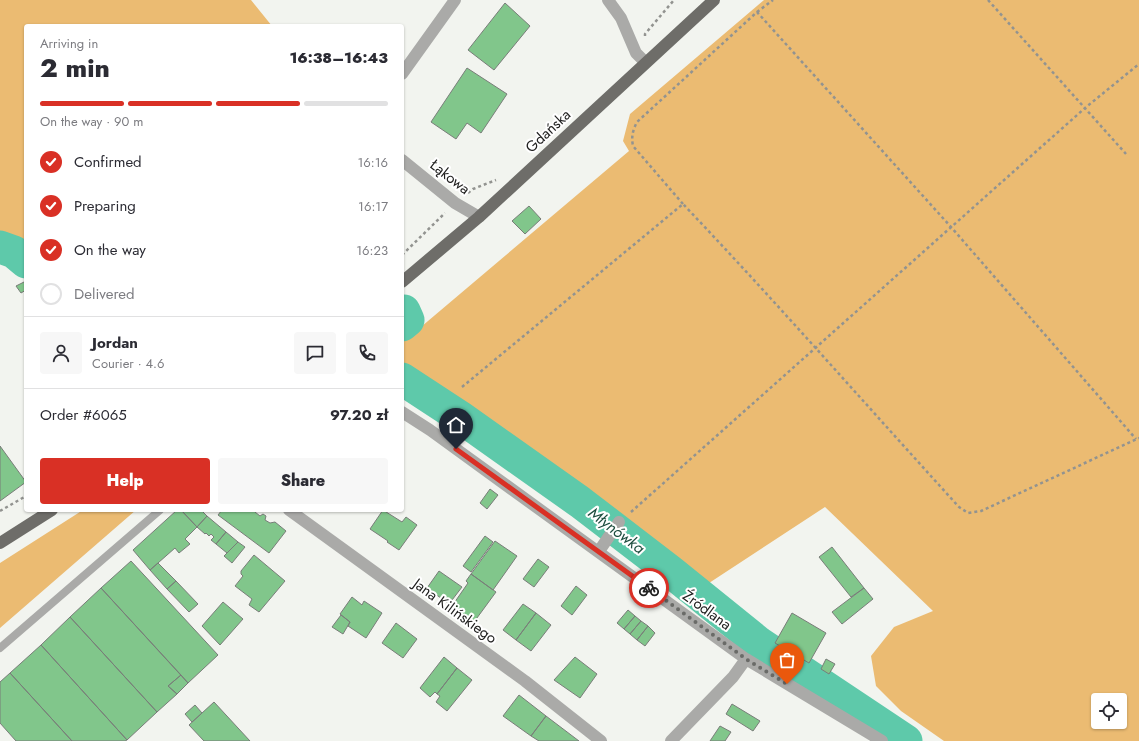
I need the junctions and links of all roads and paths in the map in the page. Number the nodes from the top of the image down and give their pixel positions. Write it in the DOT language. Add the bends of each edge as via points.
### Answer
graph roads {
  1 [pos="455,0"];
  2 [pos="608,0"];
  3 [pos="714,0"];
  4 [pos="773,0"];
  5 [pos="988,0"];
  6 [pos="757,12"];
  7 [pos="646,62"];
  8 [pos="1139,64"];
  9 [pos="404,71"];
  10 [pos="1085,108"];
  11 [pos="1126,154"];
  12 [pos="404,162"];
  13 [pos="499,178"];
  14 [pos="455,203"];
  15 [pos="683,204"];
  16 [pos="479,217"];
  17 [pos="951,227"];
  18 [pos="404,253"];
  19 [pos="404,280"];
  20 [pos="814,348"];
  21 [pos="462,387"];
  22 [pos="404,413"];
  23 [pos="1138,439"];
  24 [pos="24,497"];
  25 [pos="0,511"];
  26 [pos="49,512"];
  27 [pos="158,512"];
  28 [pos="292,512"];
  29 [pos="619,522"];
  30 [pos="0,543"];
  31 [pos="602,547"];
  32 [pos="0,648"];
  33 [pos="746,659"];
  34 [pos="601,741"];
  35 [pos="671,741"];
  36 [pos="882,741"];
  1 -- 9 [label="street"];
  2 -- 7 [label="street" via="621,18 636,53"];
  3 -- 7 [label="main road, Gdańska"];
  4 -- 6 [label="path"];
  5 -- 10 [label="path"];
  6 -- 15 [label="path" via="637,122 633,130 633,146"];
  6 -- 17 [label="path"];
  7 -- 16 [label="main road, Gdańska"];
  8 -- 10 [label="path"];
  10 -- 11 [label="path"];
  10 -- 17 [label="path"];
  12 -- 14 [label="street, Łąkowa"];
  13 -- 14 [label="path" via="473,189"];
  14 -- 16 [label="street, Łąkowa"];
  14 -- 18 [label="path"];
  15 -- 20 [label="path" via="755,279"];
  15 -- 21 [label="path"];
  16 -- 19 [label="main road, Gdańska"];
  17 -- 20 [label="path"];
  17 -- 23 [label="path"];
  20 -- 23 [label="path" via="959,507 968,513 980,511"];
  20 -- 29 [label="path"];
  22 -- 31 [label="street, Źródlana"];
  24 -- 25 [label="path"];
  26 -- 30 [label="main road"];
  27 -- 32 [label="lane"];
  28 -- 34 [label="street, Jana Kilińskiego" via="524,681"];
  29 -- 31 [label="street"];
  31 -- 33 [label="street, Źródlana"];
  33 -- 35 [label="street" via="733,677"];
  33 -- 36 [label="street, Źródlana"];
}
